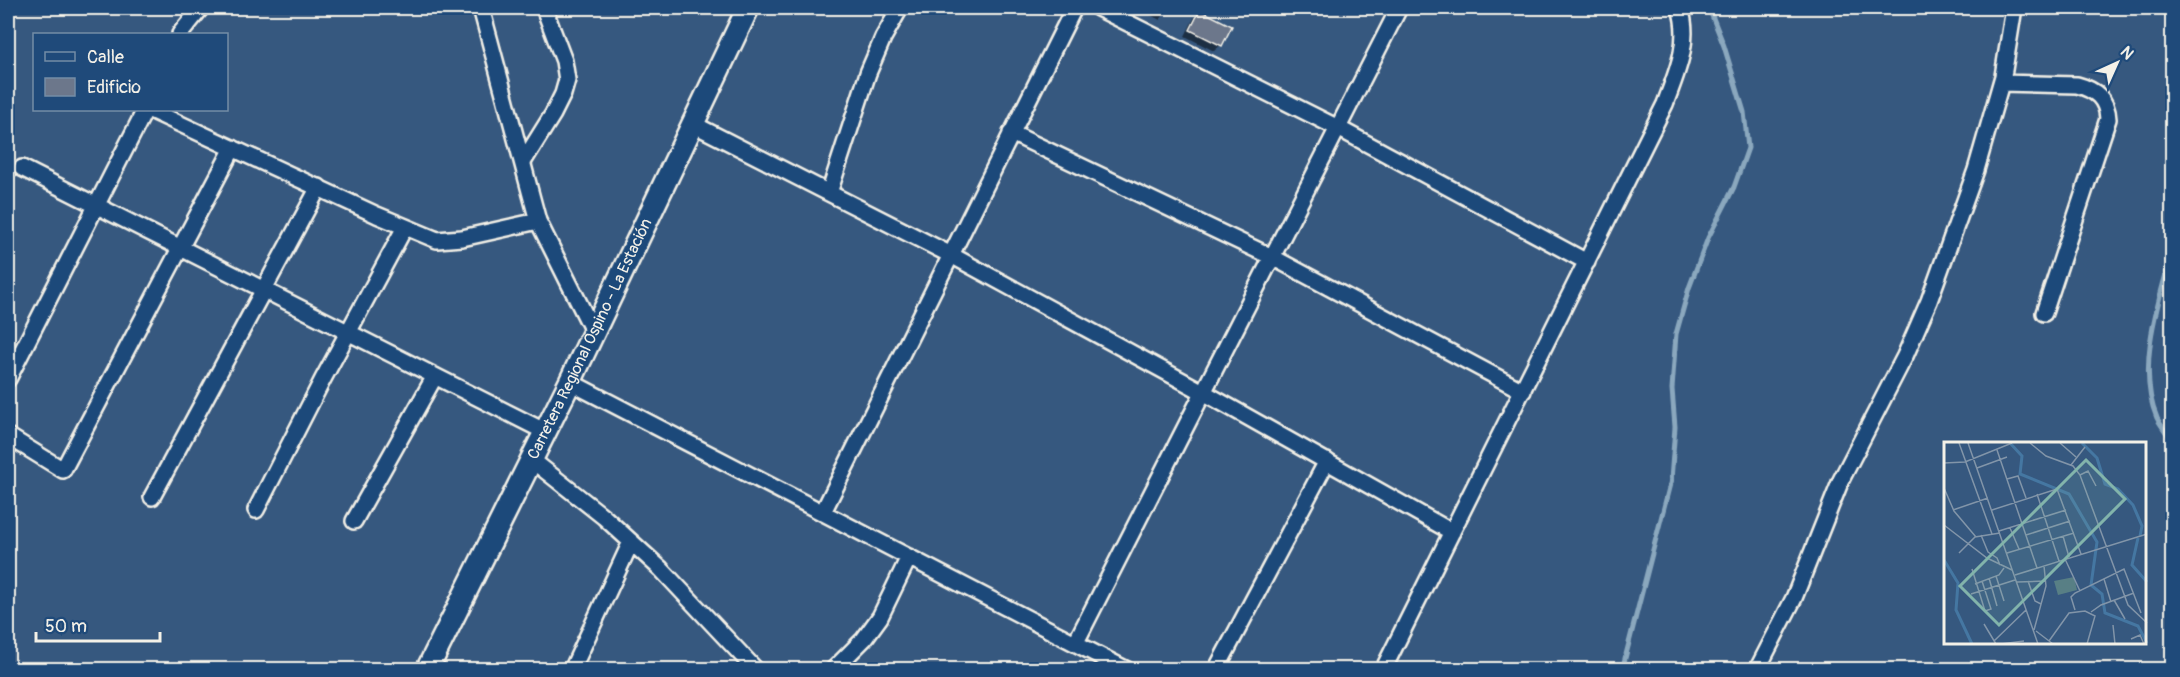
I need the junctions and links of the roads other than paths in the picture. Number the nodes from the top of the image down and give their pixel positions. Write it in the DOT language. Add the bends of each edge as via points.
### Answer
graph roads {
  1 [pos="201,8"];
  2 [pos="481,8"];
  3 [pos="544,8"];
  4 [pos="748,8"];
  5 [pos="900,8"];
  6 [pos="1074,8"];
  7 [pos="1098,8"];
  8 [pos="1399,8"];
  9 [pos="1680,8"];
  10 [pos="2014,8"];
  11 [pos="181,33"];
  12 [pos="2001,83"];
  13 [pos="146,111"];
  14 [pos="149,111"];
  15 [pos="693,124"];
  16 [pos="1338,128"];
  17 [pos="1011,133"];
  18 [pos="233,148"];
  19 [pos="523,162"];
  20 [pos="22,168"];
  21 [pos="319,187"];
  22 [pos="829,193"];
  23 [pos="96,204"];
  24 [pos="538,221"];
  25 [pos="405,227"];
  26 [pos="181,247"];
  27 [pos="951,255"];
  28 [pos="1272,257"];
  29 [pos="1587,262"];
  30 [pos="264,289"];
  31 [pos="2044,313"];
  32 [pos="348,332"];
  33 [pos="594,333"];
  34 [pos="435,376"];
  35 [pos="8,379"];
  36 [pos="570,382"];
  37 [pos="1523,391"];
  38 [pos="1203,392"];
  39 [pos="546,432"];
  40 [pos="8,436"];
  41 [pos="532,460"];
  42 [pos="1327,461"];
  43 [pos="152,497"];
  44 [pos="256,510"];
  45 [pos="823,512"];
  46 [pos="354,521"];
  47 [pos="1452,532"];
  48 [pos="631,542"];
  49 [pos="909,557"];
  50 [pos="1076,642"];
  51 [pos="428,669"];
  52 [pos="572,669"];
  53 [pos="756,669"];
  54 [pos="833,669"];
  55 [pos="1127,669"];
  56 [pos="1216,669"];
  57 [pos="1383,669"];
  58 [pos="1757,669"];
  1 -- 11 [label="street"];
  2 -- 19 [label="street"];
  3 -- 19 [label="street" via="567,80 553,114"];
  4 -- 15 [label="main road, Carretera Regional Ospino - La Estación"];
  5 -- 22 [label="street" via="868,73"];
  6 -- 17 [label="street"];
  7 -- 16 [label="street"];
  8 -- 16 [label="street"];
  9 -- 29 [label="street" via="1684,46 1677,73"];
  10 -- 12 [label="street"];
  12 -- 31 [label="street" via="2077,85 2097,93 2108,109"];
  12 -- 58 [label="street" via="1976,170 1929,301 1842,480 1794,598"];
  13 -- 23 [label="street"];
  14 -- 18 [label="street"];
  15 -- 22 [label="street"];
  15 -- 33 [label="main road, Carretera Regional Ospino - La Estación"];
  16 -- 28 [label="street"];
  16 -- 29 [label="street"];
  17 -- 27 [label="street"];
  17 -- 28 [label="street"];
  18 -- 21 [label="street"];
  18 -- 26 [label="street"];
  19 -- 24 [label="street"];
  20 -- 23 [label="street"];
  21 -- 25 [label="street"];
  21 -- 30 [label="street"];
  22 -- 27 [label="street"];
  23 -- 26 [label="street"];
  23 -- 35 [label="street"];
  24 -- 25 [label="street" via="447,240"];
  24 -- 33 [label="street"];
  25 -- 32 [label="street"];
  26 -- 30 [label="street"];
  26 -- 40 [label="street" via="63,470"];
  27 -- 38 [label="street"];
  27 -- 45 [label="street"];
  28 -- 37 [label="street"];
  28 -- 38 [label="street"];
  29 -- 37 [label="street"];
  30 -- 32 [label="street"];
  30 -- 43 [label="street"];
  32 -- 34 [label="street"];
  32 -- 44 [label="street"];
  33 -- 36 [label="main road, Carretera Regional Ospino - La Estación"];
  34 -- 39 [label="street"];
  34 -- 46 [label="street"];
  36 -- 39 [label="main road, Carretera Regional Ospino - La Estación"];
  36 -- 45 [label="street"];
  37 -- 47 [label="street"];
  38 -- 42 [label="street"];
  38 -- 50 [label="street"];
  39 -- 41 [label="main road, Carretera Regional Ospino - La Estación"];
  41 -- 48 [label="street"];
  41 -- 51 [label="main road, Carretera Regional Ospino - La Estación"];
  42 -- 47 [label="street"];
  42 -- 56 [label="street"];
  45 -- 49 [label="street"];
  47 -- 57 [label="street"];
  48 -- 52 [label="street"];
  48 -- 53 [label="street"];
  49 -- 50 [label="street"];
  49 -- 54 [label="street" via="880,616 864,639"];
  50 -- 55 [label="street"];
}
